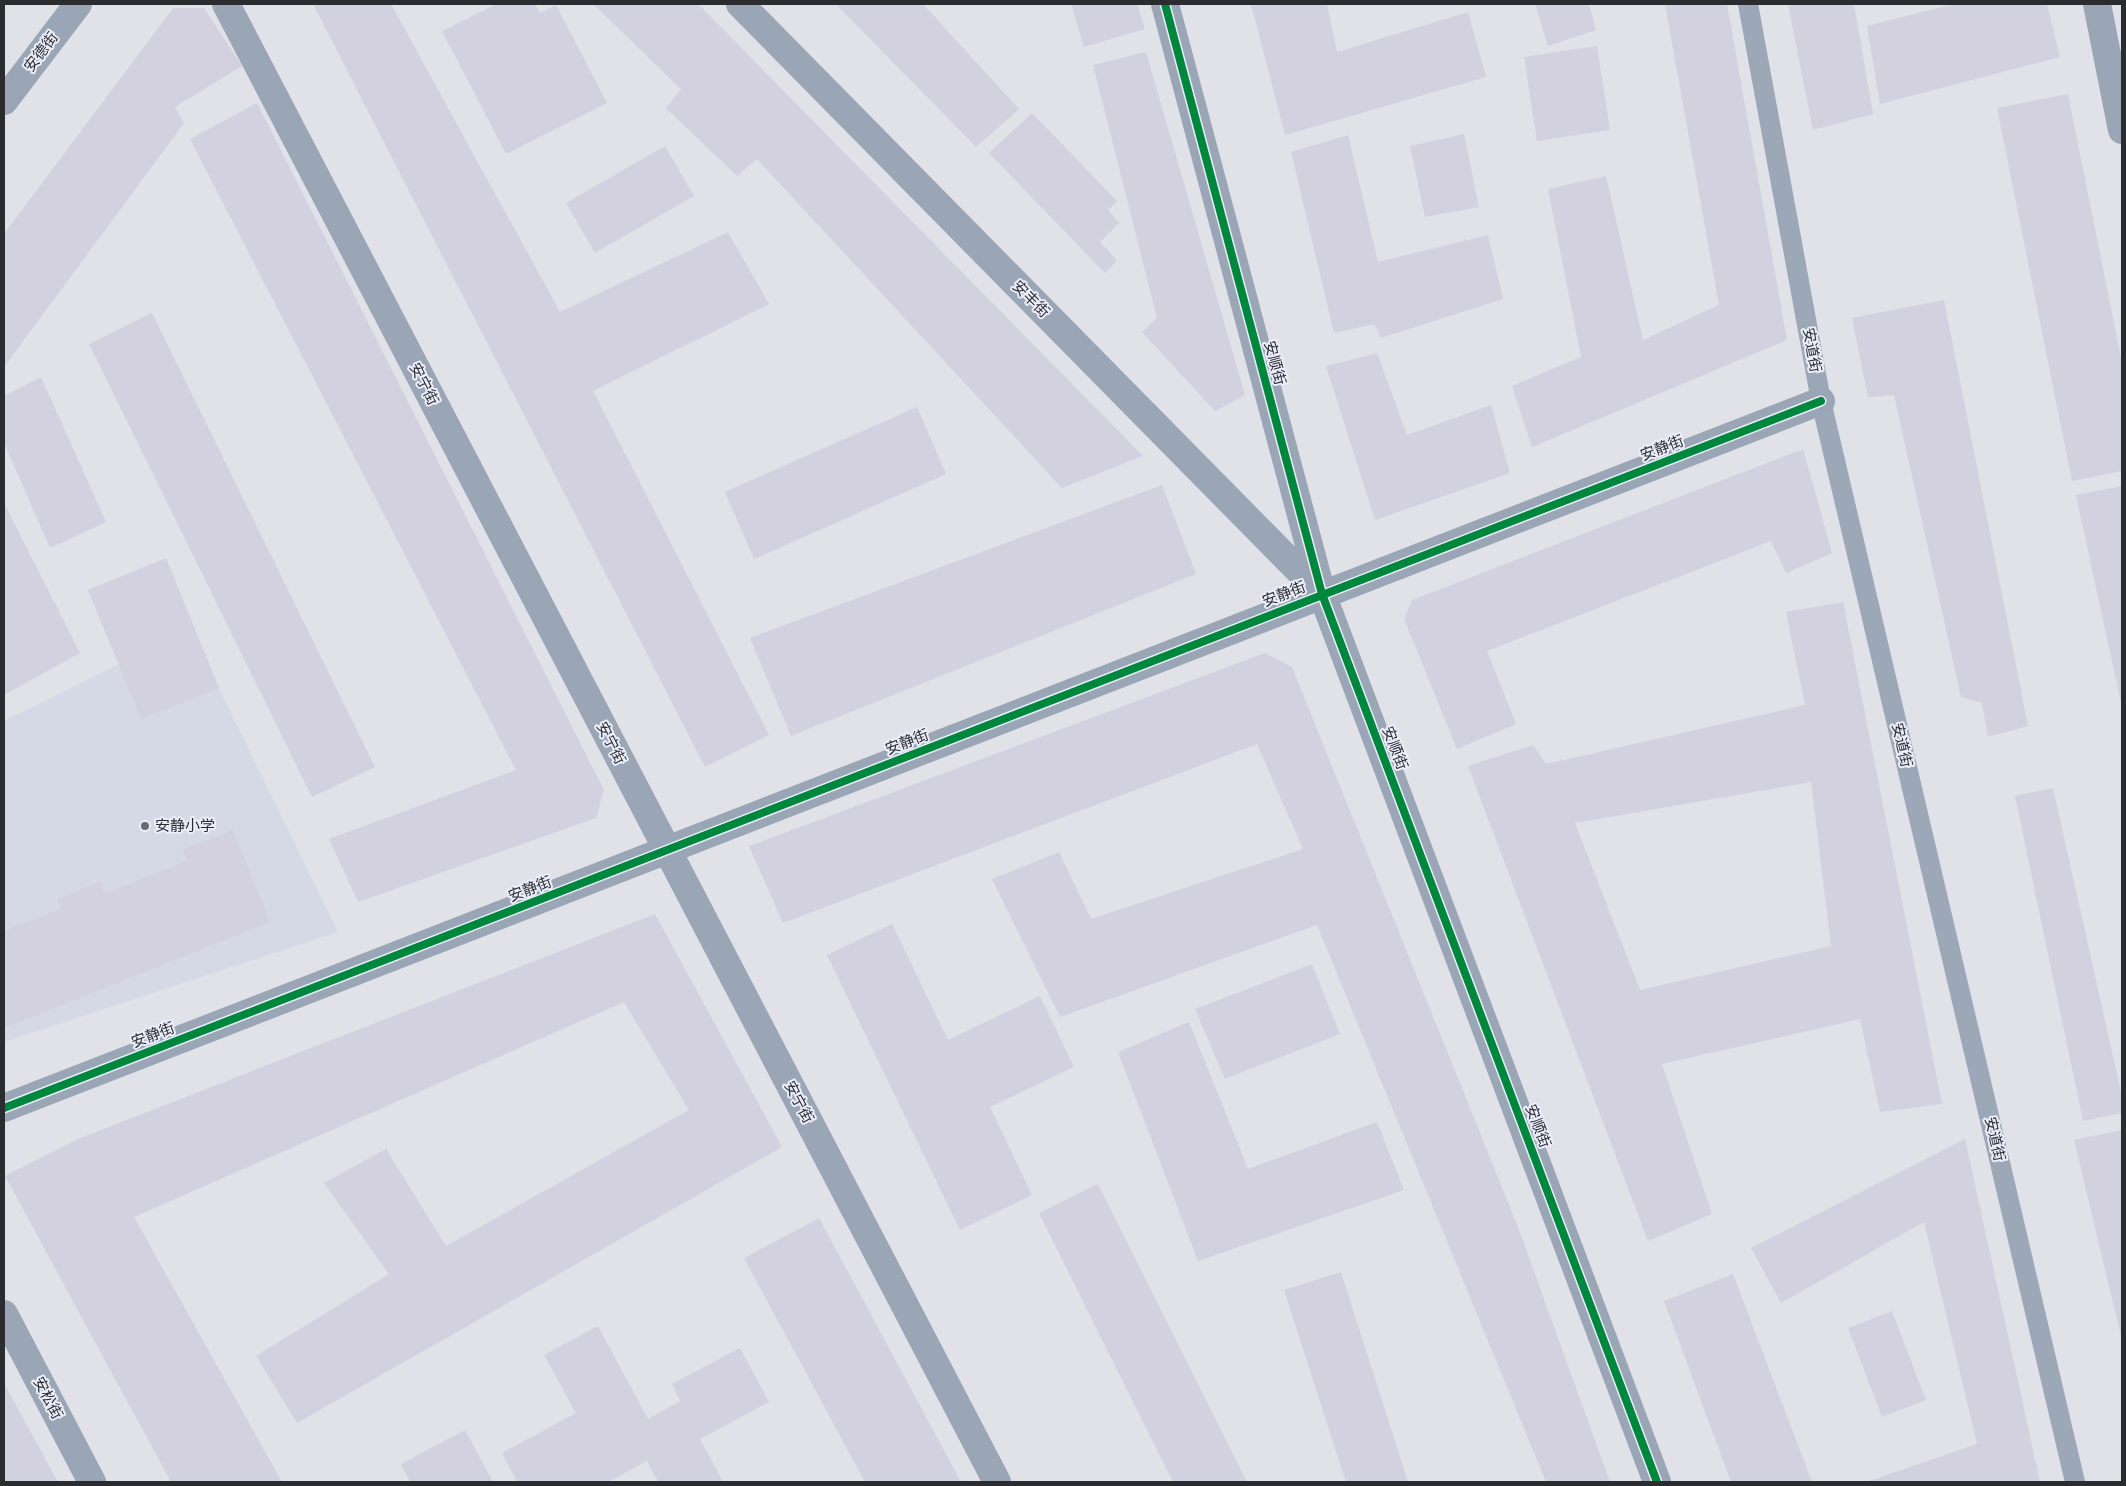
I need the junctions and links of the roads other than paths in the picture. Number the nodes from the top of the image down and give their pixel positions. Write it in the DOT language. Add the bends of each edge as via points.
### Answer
graph roads {
  1 [pos="78,4"];
  2 [pos="226,4"];
  3 [pos="740,4"];
  4 [pos="1165,4"];
  5 [pos="1748,4"];
  6 [pos="2106,11"];
  7 [pos="4,100"];
  8 [pos="2122,130"];
  9 [pos="1821,402"];
  10 [pos="1322,594"];
  11 [pos="667,851"];
  12 [pos="4,1108"];
  13 [pos="4,1314"];
  14 [pos="92,1482"];
  15 [pos="997,1482"];
  16 [pos="1657,1482"];
  17 [pos="2075,1482"];
  1 -- 7 [label="street, 安德街"];
  2 -- 11 [label="street, 安宁街"];
  3 -- 10 [label="street, 安丰街"];
  4 -- 10 [label="street, 安顺街"];
  5 -- 9 [label="lane, 安道街"];
  6 -- 8 [label="street"];
  9 -- 10 [label="street, 安静街"];
  9 -- 17 [label="lane, 安道街"];
  10 -- 11 [label="street, 安静街"];
  10 -- 16 [label="street, 安顺街"];
  11 -- 12 [label="street, 安静街"];
  11 -- 15 [label="street, 安宁街"];
  13 -- 14 [label="street, 安松街"];
}
